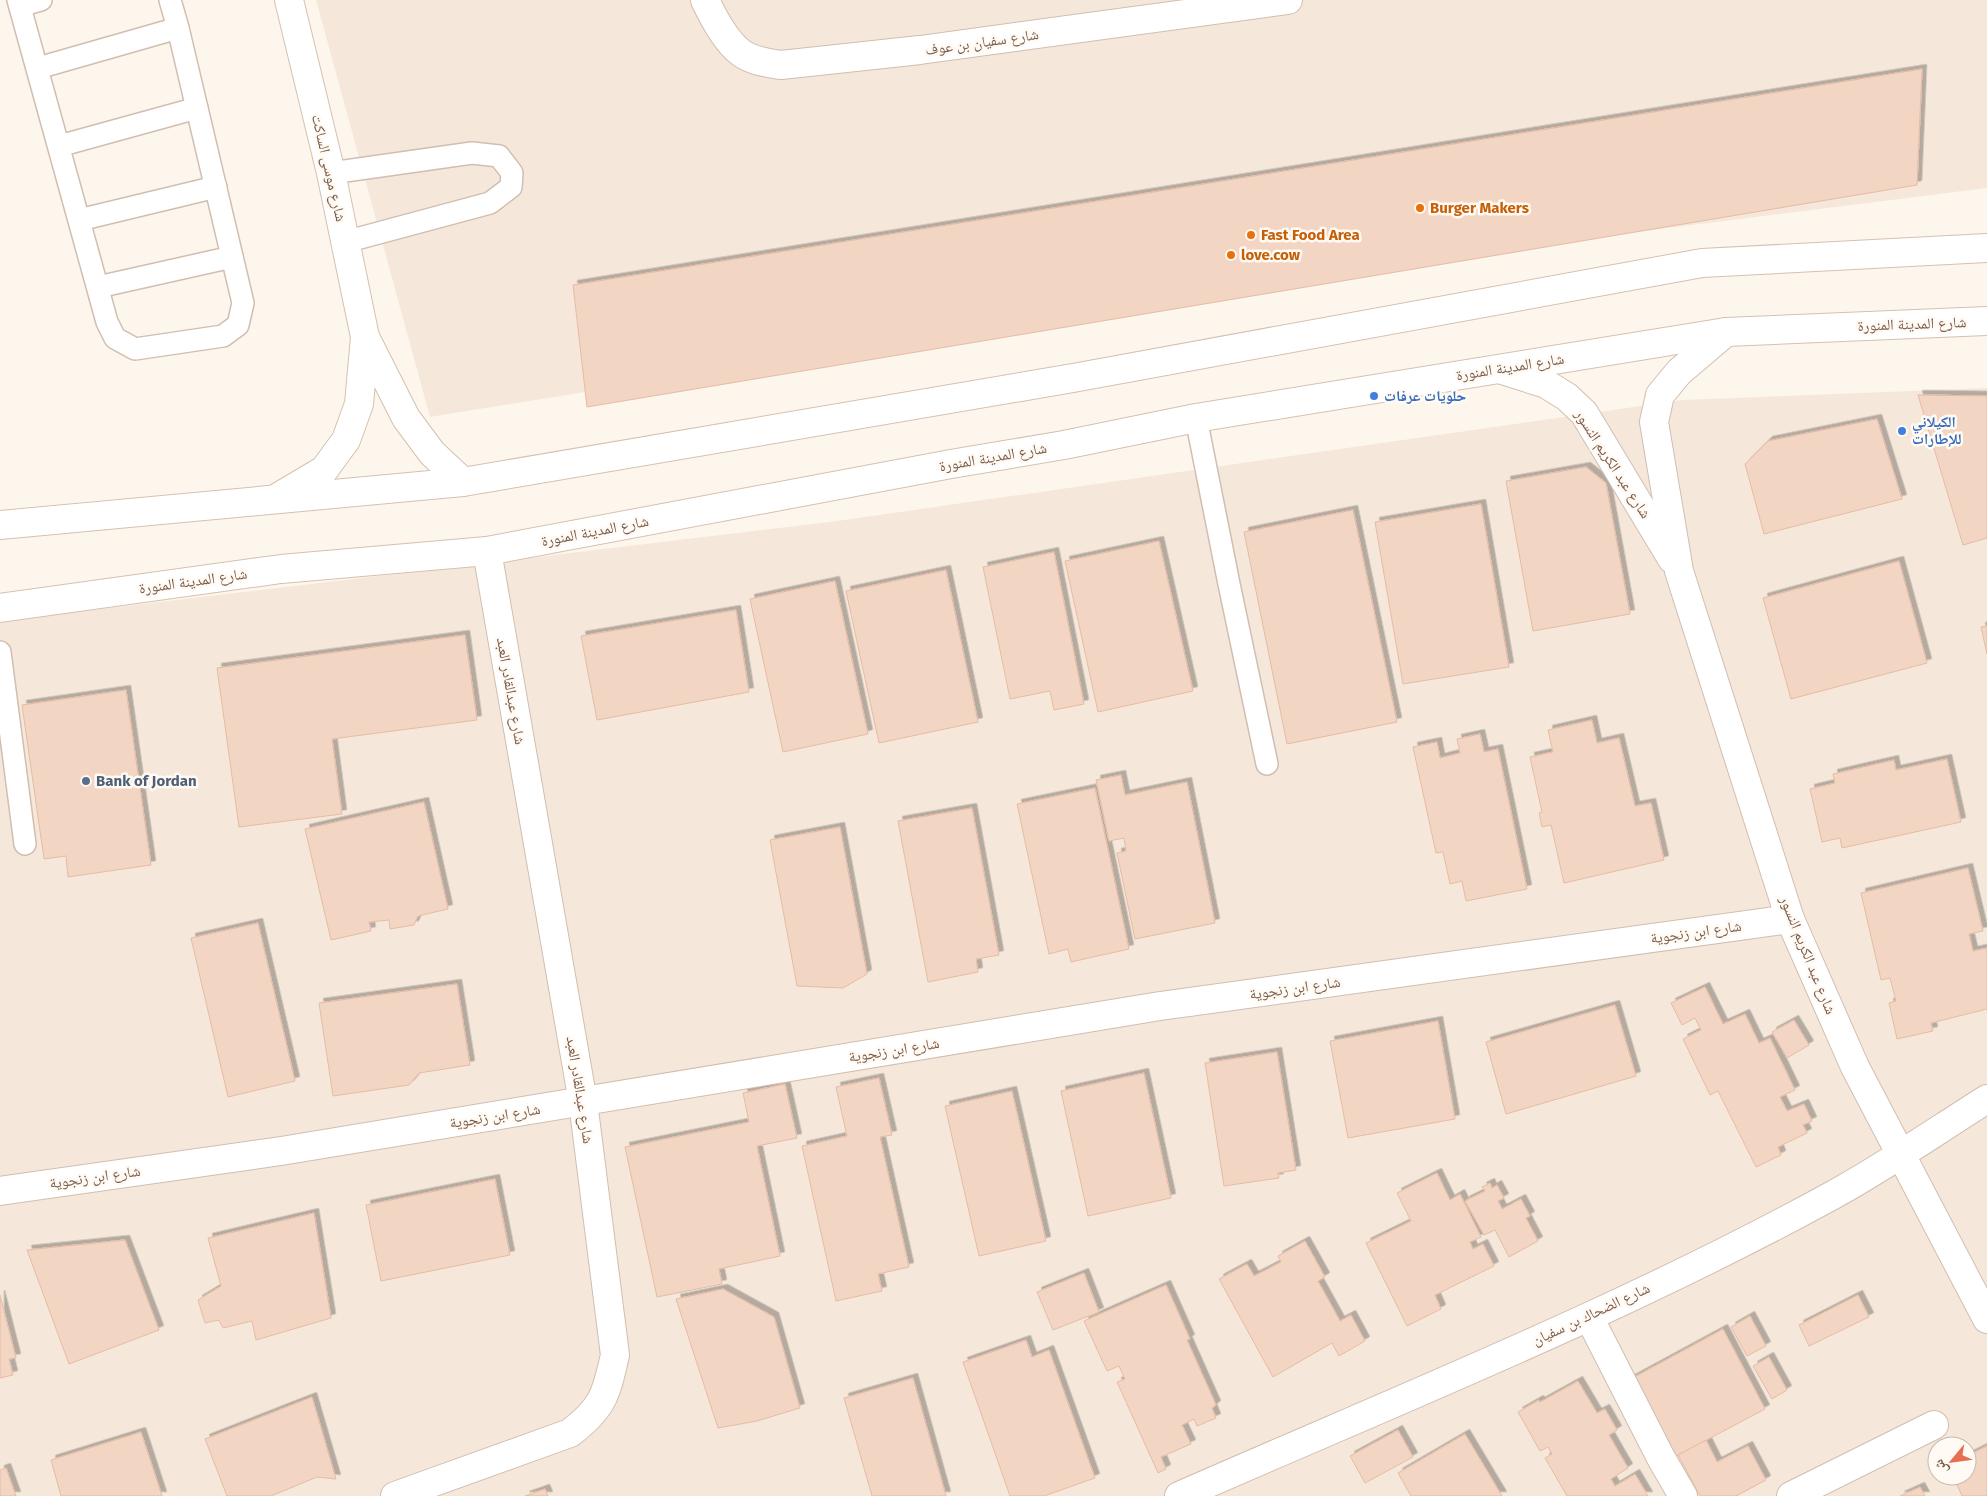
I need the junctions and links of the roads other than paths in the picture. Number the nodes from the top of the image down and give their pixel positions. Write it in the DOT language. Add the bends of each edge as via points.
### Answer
graph roads {
  1 [pos="42,0"];
  2 [pos="170,0"];
  3 [pos="289,0"];
  4 [pos="706,0"];
  5 [pos="1288,0"];
  6 [pos="19,3"];
  7 [pos="178,28"];
  8 [pos="38,68"];
  9 [pos="198,108"];
  10 [pos="59,146"];
  11 [pos="332,173"];
  12 [pos="216,187"];
  13 [pos="79,220"];
  14 [pos="345,242"];
  15 [pos="1987,248"];
  16 [pos="232,257"];
  17 [pos="98,287"];
  18 [pos="1987,321"];
  19 [pos="1726,332"];
  20 [pos="365,337"];
  21 [pos="1500,369"];
  22 [pos="1196,418"];
  23 [pos="463,482"];
  24 [pos="275,500"];
  25 [pos="0,526"];
  26 [pos="487,551"];
  27 [pos="1680,571"];
  28 [pos="0,608"];
  29 [pos="0,652"];
  30 [pos="1267,764"];
  31 [pos="25,844"];
  32 [pos="1790,919"];
  33 [pos="1987,1099"];
  34 [pos="583,1102"];
  35 [pos="1899,1154"];
  36 [pos="0,1191"];
  37 [pos="1589,1317"];
  38 [pos="1987,1319"];
  39 [pos="1934,1425"];
  40 [pos="394,1496"];
  41 [pos="1179,1496"];
  42 [pos="1684,1496"];
  43 [pos="1791,1496"];
  1 -- 6 [label="lane"];
  2 -- 7 [label="lane"];
  3 -- 11 [label="street, شارع موسى الساكت"];
  4 -- 5 [label="street, شارع سفيان بن عوف" via="715,22 740,52 760,62 781,65 920,50"];
  6 -- 8 [label="lane"];
  7 -- 8 [label="lane"];
  7 -- 9 [label="lane"];
  8 -- 10 [label="lane"];
  9 -- 10 [label="lane"];
  9 -- 12 [label="lane"];
  10 -- 13 [label="lane"];
  11 -- 14 [label="street, شارع موسى الساكت"];
  11 -- 14 [label="lane" via="472,153 499,156 512,173 511,187 490,203"];
  12 -- 13 [label="lane"];
  12 -- 16 [label="lane"];
  13 -- 17 [label="lane"];
  14 -- 20 [label="street, شارع موسى الساكت"];
  15 -- 23 [label="street" via="1702,263 1063,380"];
  16 -- 17 [label="lane"];
  16 -- 17 [label="lane" via="243,303 238,325 223,336 135,350 115,338 107,322"];
  18 -- 19 [label="street, شارع المدينة المنورة"];
  19 -- 21 [label="street, شارع المدينة المنورة"];
  19 -- 27 [label="street, شارع عبد الكريم النسور" via="1679,372 1660,395 1654,422"];
  20 -- 23 [label="street, شارع موسى الساكت" via="406,418 432,453"];
  20 -- 24 [label="street, شارع موسى الساكت" via="359,404 346,440 324,470"];
  21 -- 22 [label="street, شارع المدينة المنورة"];
  21 -- 27 [label="street, شارع عبد الكريم النسور" via="1546,384 1584,413"];
  22 -- 26 [label="street, شارع المدينة المنورة"];
  22 -- 30 [label="lane"];
  23 -- 24 [label="street"];
  24 -- 25 [label="street"];
  26 -- 28 [label="street, شارع المدينة المنورة" via="281,569"];
  26 -- 34 [label="street, شارع عبدالقادر العبد"];
  27 -- 32 [label="street, شارع عبد الكريم النسور"];
  29 -- 31 [label="lane"];
  32 -- 34 [label="street, شارع ابن زنجوية" via="1160,1006"];
  32 -- 35 [label="street, شارع عبد الكريم النسور" via="1855,1067"];
  33 -- 35 [label="street, شارع الضحاك بن سفيان"];
  34 -- 36 [label="street, شارع ابن زنجوية" via="281,1151"];
  34 -- 40 [label="street, شارع عبدالقادر العبد" via="615,1355 609,1384 600,1404 570,1433"];
  35 -- 37 [label="street, شارع الضحاك بن سفيان" via="1834,1194"];
  35 -- 38 [label="street, شارع عبد الكريم النسور"];
  37 -- 41 [label="street, شارع الضحاك بن سفيان"];
  37 -- 42 [label="street" via="1661,1458"];
  39 -- 43 [label="street"];
}
